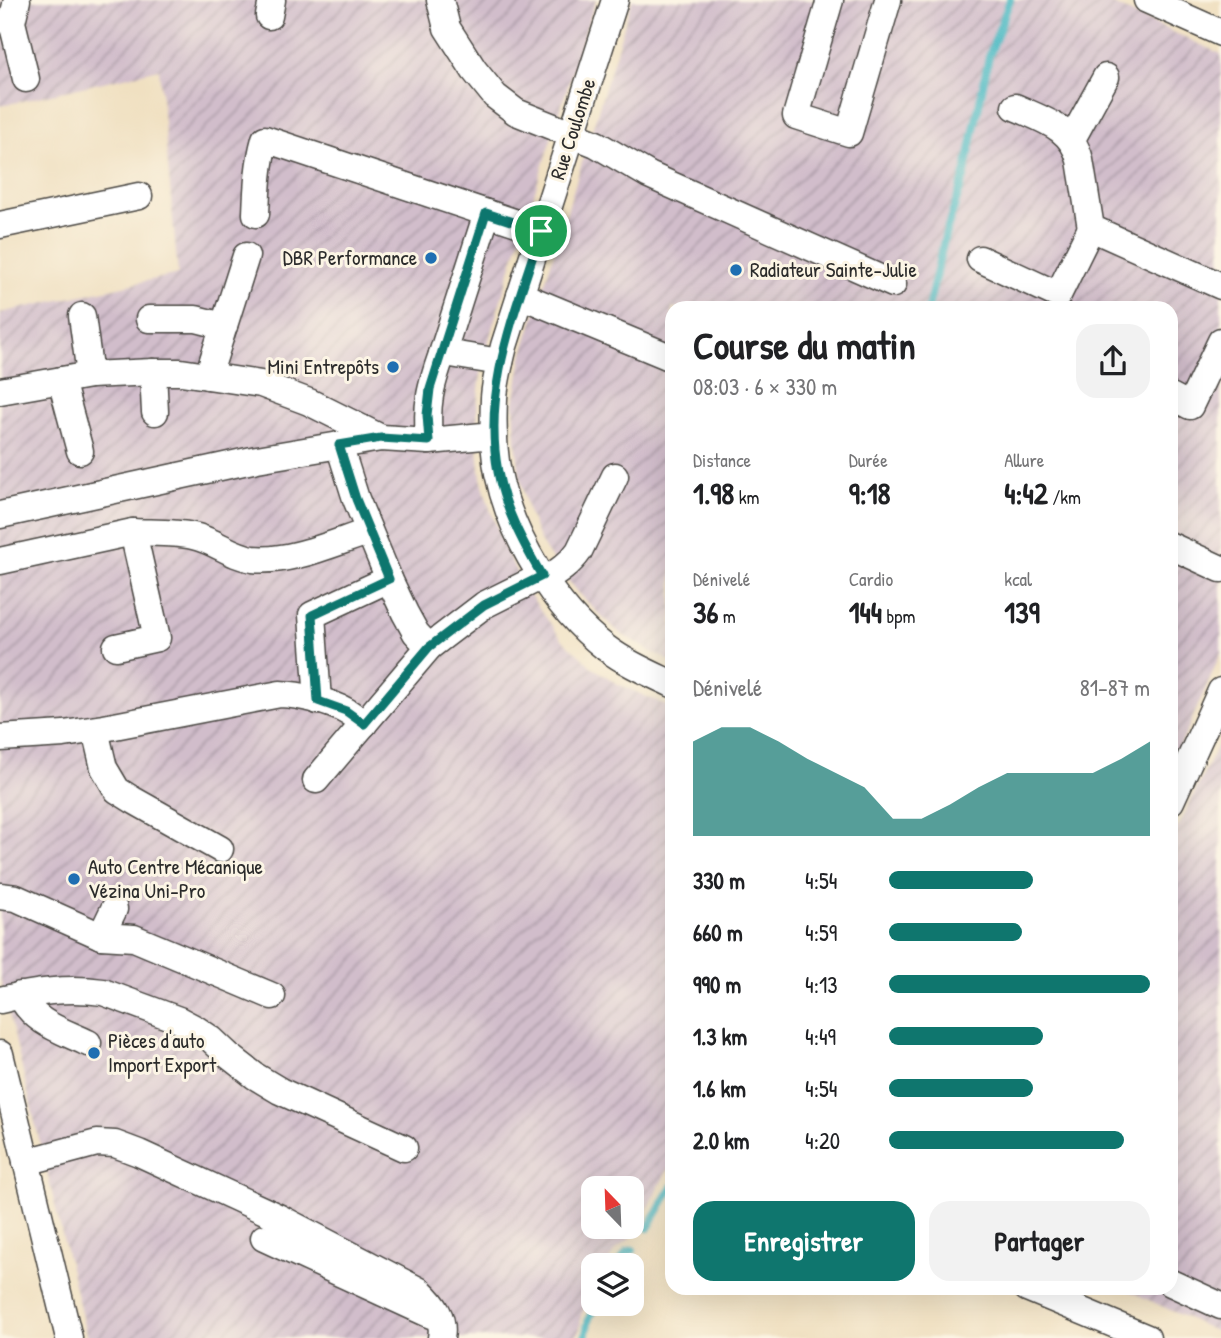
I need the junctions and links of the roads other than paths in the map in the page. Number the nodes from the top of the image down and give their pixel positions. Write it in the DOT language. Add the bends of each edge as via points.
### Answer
graph roads {
  1 [pos="440,0"];
  2 [pos="615,0"];
  3 [pos="830,0"];
  4 [pos="888,0"];
  5 [pos="1147,0"];
  6 [pos="10,16"];
  7 [pos="1219,28"];
  8 [pos="1106,77"];
  9 [pos="26,79"];
  10 [pos="1015,107"];
  11 [pos="572,134"];
  12 [pos="1072,139"];
  13 [pos="139,196"];
  14 [pos="486,213"];
  15 [pos="256,214"];
  16 [pos="0,225"];
  17 [pos="1091,228"];
  18 [pos="541,231"];
  19 [pos="246,256"];
  20 [pos="980,259"];
  21 [pos="893,284"];
  22 [pos="1221,286"];
  23 [pos="520,295"];
  24 [pos="1055,301"];
  25 [pos="82,316"];
  26 [pos="149,319"];
  27 [pos="224,326"];
  28 [pos="1221,341"];
  29 [pos="442,354"];
  30 [pos="665,355"];
  31 [pos="500,362"];
  32 [pos="153,372"];
  33 [pos="90,375"];
  34 [pos="208,376"];
  35 [pos="61,380"];
  36 [pos="0,391"];
  37 [pos="1178,400"];
  38 [pos="155,412"];
  39 [pos="494,435"];
  40 [pos="381,438"];
  41 [pos="429,441"];
  42 [pos="339,445"];
  43 [pos="80,451"];
  44 [pos="615,476"];
  45 [pos="0,515"];
  46 [pos="133,532"];
  47 [pos="368,532"];
  48 [pos="1178,549"];
  49 [pos="0,561"];
  50 [pos="1221,569"];
  51 [pos="543,578"];
  52 [pos="389,579"];
  53 [pos="116,647"];
  54 [pos="429,647"];
  55 [pos="665,681"];
  56 [pos="1221,691"];
  57 [pos="318,701"];
  58 [pos="364,724"];
  59 [pos="95,730"];
  60 [pos="0,738"];
  61 [pos="316,780"];
  62 [pos="1178,786"];
  63 [pos="220,849"];
  64 [pos="0,895"];
  65 [pos="114,909"];
  66 [pos="101,936"];
  67 [pos="272,996"];
  68 [pos="10,998"];
  69 [pos="88,1042"];
  70 [pos="0,1054"];
  71 [pos="404,1148"];
  72 [pos="26,1161"];
  73 [pos="264,1238"];
  74 [pos="1178,1286"];
  75 [pos="1044,1295"];
  76 [pos="1221,1306"];
  77 [pos="441,1329"];
  78 [pos="69,1338"];
  79 [pos="1147,1338"];
  1 -- 11 [label="street" via="447,28 495,96 516,112"];
  2 -- 11 [label="street, Rue Coulombe"];
  3 -- 4 [label="street" via="796,117 849,134"];
  5 -- 7 [label="street"];
  6 -- 9 [label="street"];
  8 -- 12 [label="street"];
  10 -- 12 [label="street" via="1056,126"];
  11 -- 18 [label="street, Rue Coulombe"];
  11 -- 21 [label="street" via="649,175"];
  12 -- 17 [label="street"];
  13 -- 16 [label="street"];
  14 -- 15 [label="street" via="385,190 265,139"];
  14 -- 18 [label="street"];
  14 -- 29 [label="street"];
  17 -- 22 [label="street"];
  17 -- 24 [label="street"];
  18 -- 23 [label="street, Rue Coulombe"];
  19 -- 27 [label="street"];
  20 -- 24 [label="street"];
  23 -- 30 [label="street"];
  23 -- 31 [label="street, Rue Coulombe"];
  25 -- 33 [label="street"];
  26 -- 27 [label="street" via="196,319"];
  27 -- 34 [label="street"];
  28 -- 37 [label="street" via="1190,406"];
  29 -- 31 [label="street"];
  29 -- 41 [label="street" via="430,389"];
  31 -- 39 [label="street, Rue Coulombe"];
  32 -- 33 [label="street"];
  32 -- 34 [label="street"];
  32 -- 38 [label="street"];
  33 -- 35 [label="street"];
  34 -- 40 [label="street" via="285,392"];
  35 -- 36 [label="street"];
  35 -- 43 [label="street"];
  39 -- 41 [label="street"];
  39 -- 51 [label="street, Rue Coulombe" via="506,500"];
  40 -- 41 [label="street"];
  40 -- 42 [label="street"];
  42 -- 45 [label="street"];
  42 -- 47 [label="street"];
  44 -- 51 [label="street" via="579,551 566,566"];
  46 -- 47 [label="street" via="194,536 235,555 274,559"];
  46 -- 49 [label="street"];
  46 -- 53 [label="street" via="157,638"];
  47 -- 52 [label="street"];
  48 -- 50 [label="street"];
  51 -- 54 [label="street" via="484,605"];
  51 -- 55 [label="street, Rue Coulombe" via="597,640 626,662"];
  52 -- 54 [label="street" via="416,633"];
  52 -- 57 [label="street" via="312,615"];
  54 -- 58 [label="street"];
  56 -- 62 [label="street"];
  57 -- 58 [label="street" via="346,711"];
  57 -- 59 [label="street" via="280,694"];
  58 -- 61 [label="street"];
  59 -- 60 [label="street"];
  59 -- 63 [label="street" via="104,768 117,790"];
  64 -- 66 [label="street"];
  65 -- 66 [label="street"];
  66 -- 67 [label="street" via="134,938"];
  68 -- 69 [label="street" via="42,1021"];
  68 -- 71 [label="street" via="73,989 103,992 179,1020 280,1091"];
  70 -- 72 [label="street"];
  72 -- 77 [label="street" via="97,1143 139,1153 280,1218 420,1291 433,1304"];
  72 -- 78 [label="street"];
  73 -- 77 [label="street"];
  74 -- 76 [label="street"];
  75 -- 79 [label="street"];
}
